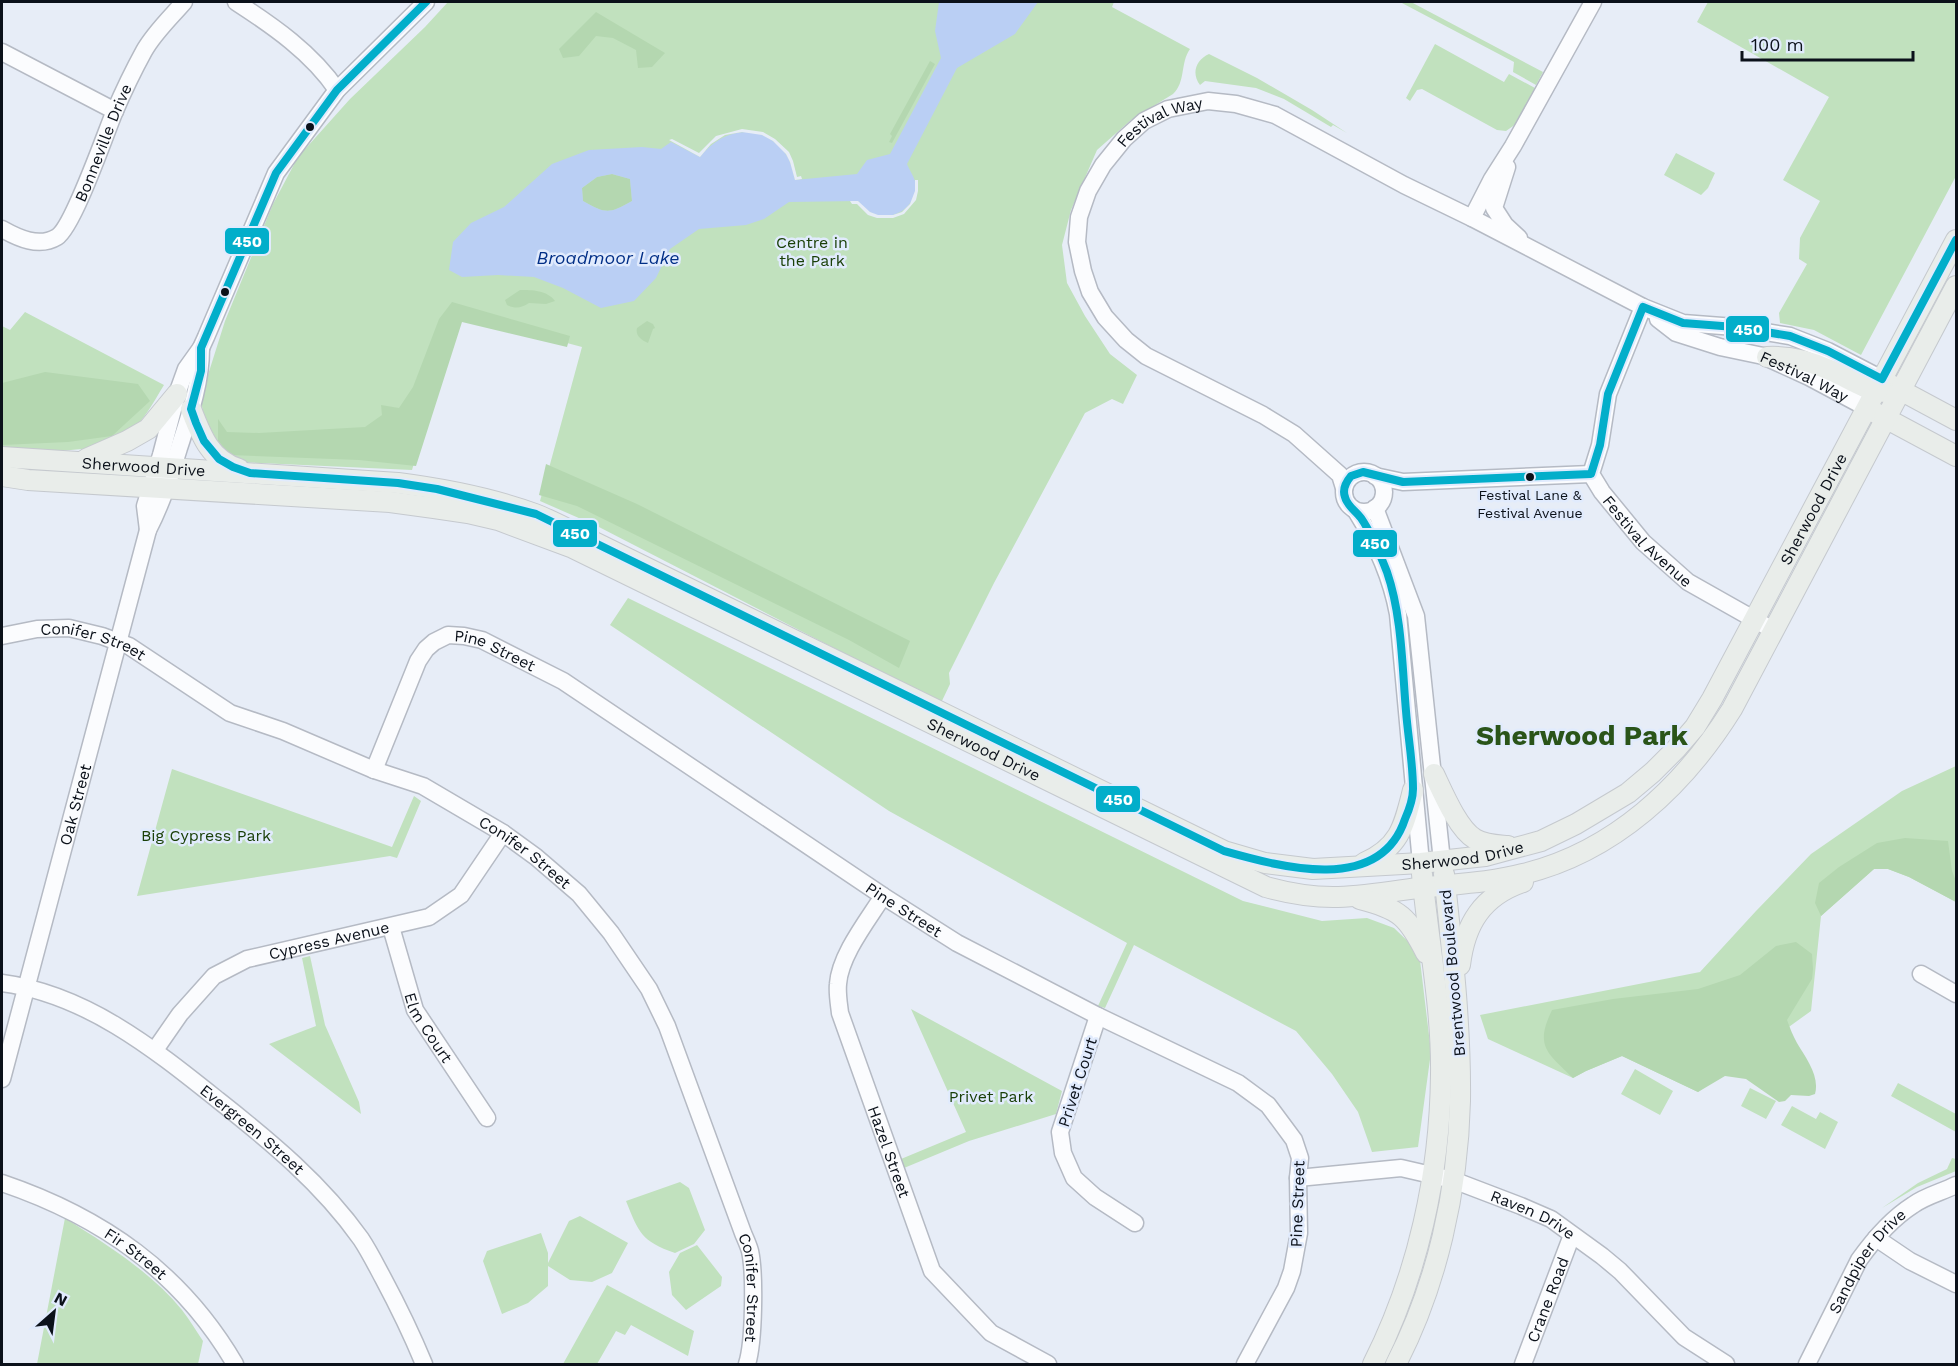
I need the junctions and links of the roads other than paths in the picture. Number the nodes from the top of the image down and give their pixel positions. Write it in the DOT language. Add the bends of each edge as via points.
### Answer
graph roads {
  1 [pos="184,2"];
  2 [pos="237,2"];
  3 [pos="426,2"];
  4 [pos="1593,2"];
  5 [pos="2,52"];
  6 [pos="337,90"];
  7 [pos="115,111"];
  8 [pos="1514,146"];
  9 [pos="1472,218"];
  10 [pos="2,229"];
  11 [pos="1956,240"];
  12 [pos="1537,253"];
  13 [pos="1956,286"];
  14 [pos="1643,307"];
  15 [pos="201,348"];
  16 [pos="1767,357"];
  17 [pos="1901,390"];
  18 [pos="1875,393"];
  19 [pos="177,394"];
  20 [pos="191,409"];
  21 [pos="1886,419"];
  22 [pos="1956,420"];
  23 [pos="1956,456"];
  24 [pos="2,457"];
  25 [pos="77,461"];
  26 [pos="165,467"];
  27 [pos="250,473"];
  28 [pos="1591,474"];
  29 [pos="2,476"];
  30 [pos="1375,476"];
  31 [pos="1403,482"];
  32 [pos="159,488"];
  33 [pos="1344,488"];
  34 [pos="1379,503"];
  35 [pos="1356,510"];
  36 [pos="1755,620"];
  37 [pos="1773,630"];
  38 [pos="2,636"];
  39 [pos="118,642"];
  40 [pos="374,770"];
  41 [pos="1434,774"];
  42 [pos="1413,790"];
  43 [pos="503,833"];
  44 [pos="1522,846"];
  45 [pos="1442,861"];
  46 [pos="1554,864"];
  47 [pos="1354,868"];
  48 [pos="1422,875"];
  49 [pos="1445,887"];
  50 [pos="1289,893"];
  51 [pos="884,896"];
  52 [pos="1346,896"];
  53 [pos="391,927"];
  54 [pos="1432,964"];
  55 [pos="1922,974"];
  56 [pos="2,983"];
  57 [pos="26,989"];
  58 [pos="1455,994"];
  59 [pos="1956,994"];
  60 [pos="1098,1016"];
  61 [pos="155,1050"];
  62 [pos="2,1079"];
  63 [pos="488,1118"];
  64 [pos="1433,1175"];
  65 [pos="1298,1178"];
  66 [pos="1453,1180"];
  67 [pos="2,1184"];
  68 [pos="1956,1185"];
  69 [pos="1135,1223"];
  70 [pos="1572,1235"];
  71 [pos="1876,1238"];
  72 [pos="1956,1284"];
  73 [pos="235,1365"];
  74 [pos="424,1365"];
  75 [pos="747,1365"];
  76 [pos="1048,1365"];
  77 [pos="1245,1365"];
  78 [pos="1373,1365"];
  79 [pos="1396,1365"];
  80 [pos="1523,1365"];
  81 [pos="1726,1365"];
  82 [pos="1807,1365"];
  1 -- 7 [label="street, Bonneville Drive" via="146,48"];
  2 -- 6 [label="street" via="296,45"];
  3 -- 6 [label="street, Oak Street"];
  4 -- 8 [label="street"];
  5 -- 7 [label="street"];
  6 -- 15 [label="street, Oak Street" via="276,173"];
  7 -- 10 [label="street, Bonneville Drive" via="64,231 58,237 37,243"];
  8 -- 9 [label="street"];
  8 -- 12 [label="street" via="1494,208 1505,225"];
  9 -- 12 [label="street, Festival Way"];
  9 -- 33 [label="street, Festival Way" via="1275,115 1208,101 1168,109 1144,121 1103,165 1088,191 1078,217 1077,242 1090,292 1105,317 1146,356 1294,434 1340,475"];
  11 -- 18 [label="main road, Sherwood Drive"];
  12 -- 14 [label="street, Festival Way"];
  13 -- 17 [label="main road, Sherwood Drive"];
  14 -- 16 [label="street, Festival Way" via="1676,333"];
  14 -- 18 [label="street, Festival Way" via="1683,323 1790,336 1828,351"];
  14 -- 28 [label="street" via="1608,394"];
  15 -- 19 [label="street, Oak Street" via="186,369"];
  15 -- 20 [label="street, Oak Street" via="201,371"];
  16 -- 18 [label="main road" via="1803,360"];
  17 -- 18 [label="main road"];
  17 -- 21 [label="main road, Sherwood Drive"];
  17 -- 22 [label="main road"];
  18 -- 21 [label="main road"];
  18 -- 36 [label="main road, Sherwood Drive"];
  19 -- 25 [label="main road" via="148,429"];
  19 -- 26 [label="street, Oak Street"];
  20 -- 26 [label="street, Oak Street"];
  20 -- 27 [label="main road" via="210,450 219,459"];
  21 -- 23 [label="main road"];
  21 -- 37 [label="main road, Sherwood Drive"];
  24 -- 25 [label="main road, Sherwood Drive"];
  25 -- 26 [label="main road, Sherwood Drive"];
  26 -- 27 [label="main road, Sherwood Drive"];
  26 -- 32 [label="street, Oak Street"];
  27 -- 47 [label="main road, Sherwood Drive" via="398,483 536,514 1224,851 1296,868"];
  28 -- 31 [label="street"];
  28 -- 36 [label="street, Festival Avenue" via="1622,518 1652,550 1688,582"];
  29 -- 32 [label="main road, Sherwood Drive"];
  30 -- 31 [label="street"];
  30 -- 33 [label="street" via="1357,473"];
  30 -- 34 [label="street" via="1383,486"];
  31 -- 34 [label="street"];
  32 -- 39 [label="street, Oak Street" via="144,506 148,530"];
  32 -- 50 [label="main road, Sherwood Drive" via="390,502 468,513 529,530 573,548 1225,869"];
  33 -- 35 [label="street" via="1346,501"];
  34 -- 35 [label="street" via="1369,511"];
  34 -- 41 [label="street, Brentwood Boulevard" via="1416,616"];
  35 -- 42 [label="street, Brentwood Boulevard" via="1377,546 1396,604"];
  36 -- 37 [label="street, Festival Avenue"];
  36 -- 44 [label="main road, Sherwood Drive" via="1695,727 1653,772 1628,793 1576,824"];
  37 -- 46 [label="main road, Sherwood Drive" via="1732,709 1675,784 1632,821 1594,846"];
  38 -- 39 [label="street, Conifer Street" via="69,628"];
  39 -- 40 [label="street, Conifer Street" via="230,713 284,731"];
  39 -- 57 [label="street, Oak Street"];
  40 -- 43 [label="street, Conifer Street" via="423,786"];
  40 -- 51 [label="street, Pine Street" via="426,649 448,635 482,640 563,681"];
  41 -- 44 [label="main road" via="1461,825 1473,838 1488,844"];
  41 -- 45 [label="street, Brentwood Boulevard"];
  42 -- 47 [label="main road" via="1394,843 1379,856"];
  42 -- 48 [label="street, Brentwood Boulevard"];
  43 -- 53 [label="street, Cypress Avenue" via="461,895 429,917"];
  43 -- 75 [label="street, Conifer Street" via="579,894 629,959 667,1026 750,1252 752,1324"];
  44 -- 45 [label="main road, Sherwood Drive" via="1485,856"];
  45 -- 48 [label="main road, Sherwood Drive"];
  45 -- 49 [label="main road, Brentwood Boulevard"];
  46 -- 49 [label="main road, Sherwood Drive" via="1523,874"];
  46 -- 58 [label="main road" via="1533,879 1495,895 1474,917 1464,940"];
  47 -- 48 [label="main road, Sherwood Drive"];
  48 -- 49 [label="main road, Sherwood Drive"];
  48 -- 50 [label="main road"];
  48 -- 52 [label="main road, Sherwood Drive"];
  48 -- 54 [label="main road, Brentwood Boulevard"];
  49 -- 58 [label="main road, Brentwood Boulevard"];
  50 -- 52 [label="main road, Sherwood Drive"];
  51 -- 60 [label="street, Pine Street" via="957,943"];
  51 -- 76 [label="street, Hazel Street" via="844,961 837,983 840,1013 932,1271 991,1333"];
  52 -- 54 [label="main road" via="1383,905 1400,915 1410,924"];
  53 -- 61 [label="street, Cypress Avenue" via="237,963 214,976"];
  53 -- 63 [label="street, Elm Court" via="415,1010"];
  54 -- 64 [label="main road, Brentwood Boulevard" via="1441,1073"];
  55 -- 59 [label="street"];
  56 -- 57 [label="street, Evergreen Street"];
  57 -- 61 [label="street, Evergreen Street" via="53,994 77,1005"];
  57 -- 62 [label="street, Oak Street"];
  58 -- 66 [label="main road, Brentwood Boulevard" via="1460,1102"];
  60 -- 65 [label="street, Pine Street" via="1238,1083 1268,1105 1294,1140 1300,1158"];
  60 -- 69 [label="street, Privet Court" via="1059,1132 1062,1153 1074,1178"];
  61 -- 74 [label="street, Evergreen Street" via="283,1152 329,1200 361,1239"];
  64 -- 65 [label="street, Raven Drive" via="1401,1168"];
  64 -- 66 [label="street, Raven Drive"];
  64 -- 78 [label="main road, Brentwood Boulevard" via="1407,1283"];
  65 -- 77 [label="street, Pine Street" via="1299,1233 1292,1271"];
  66 -- 70 [label="street, Raven Drive" via="1551,1219"];
  66 -- 79 [label="main road, Brentwood Boulevard" via="1427,1290"];
  67 -- 73 [label="street, Fir Street" via="81,1216 140,1254 193,1306"];
  68 -- 71 [label="street, Sandpiper Drive" via="1914,1204"];
  70 -- 80 [label="street, Crane Road"];
  70 -- 81 [label="street, Raven Drive" via="1620,1271 1684,1337"];
  71 -- 72 [label="street"];
  71 -- 82 [label="street, Sandpiper Drive" via="1859,1260"];
}
